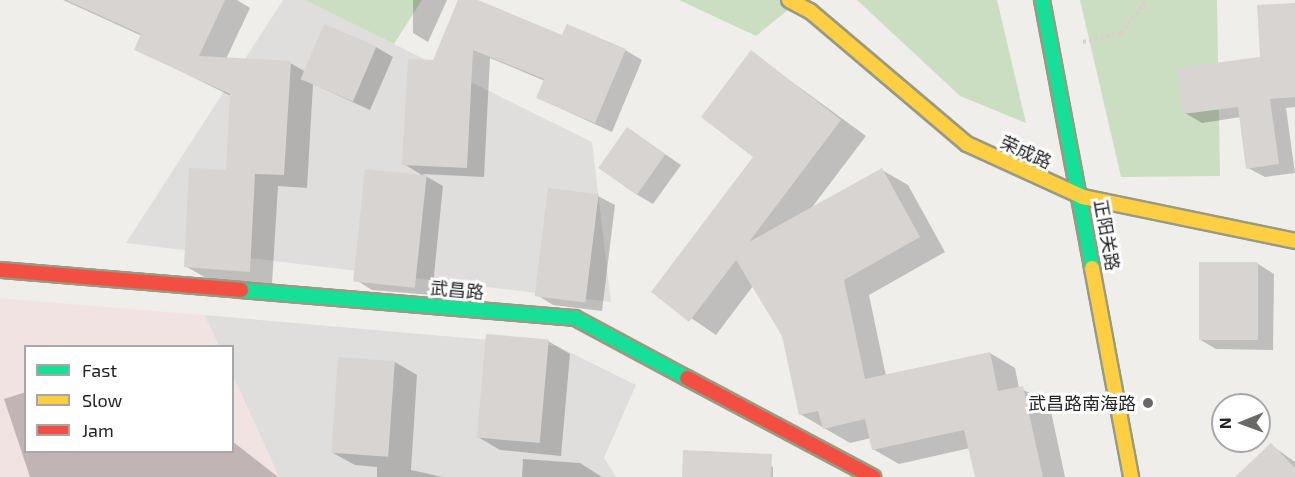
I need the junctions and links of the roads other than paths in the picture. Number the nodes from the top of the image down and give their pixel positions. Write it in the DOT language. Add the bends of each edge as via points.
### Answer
graph roads {
  1 [pos="789,0"];
  2 [pos="1042,0"];
  3 [pos="1083,197"];
  4 [pos="1295,241"];
  5 [pos="0,270"];
  6 [pos="873,477"];
  7 [pos="1131,477"];
  1 -- 3 [label="street, 荣成路" via="810,11 967,144"];
  2 -- 3 [label="street, 正阳关路"];
  3 -- 4 [label="street, 荣成路"];
  3 -- 7 [label="street, 正阳关路"];
  5 -- 6 [label="street, 武昌路" via="575,318"];
}
